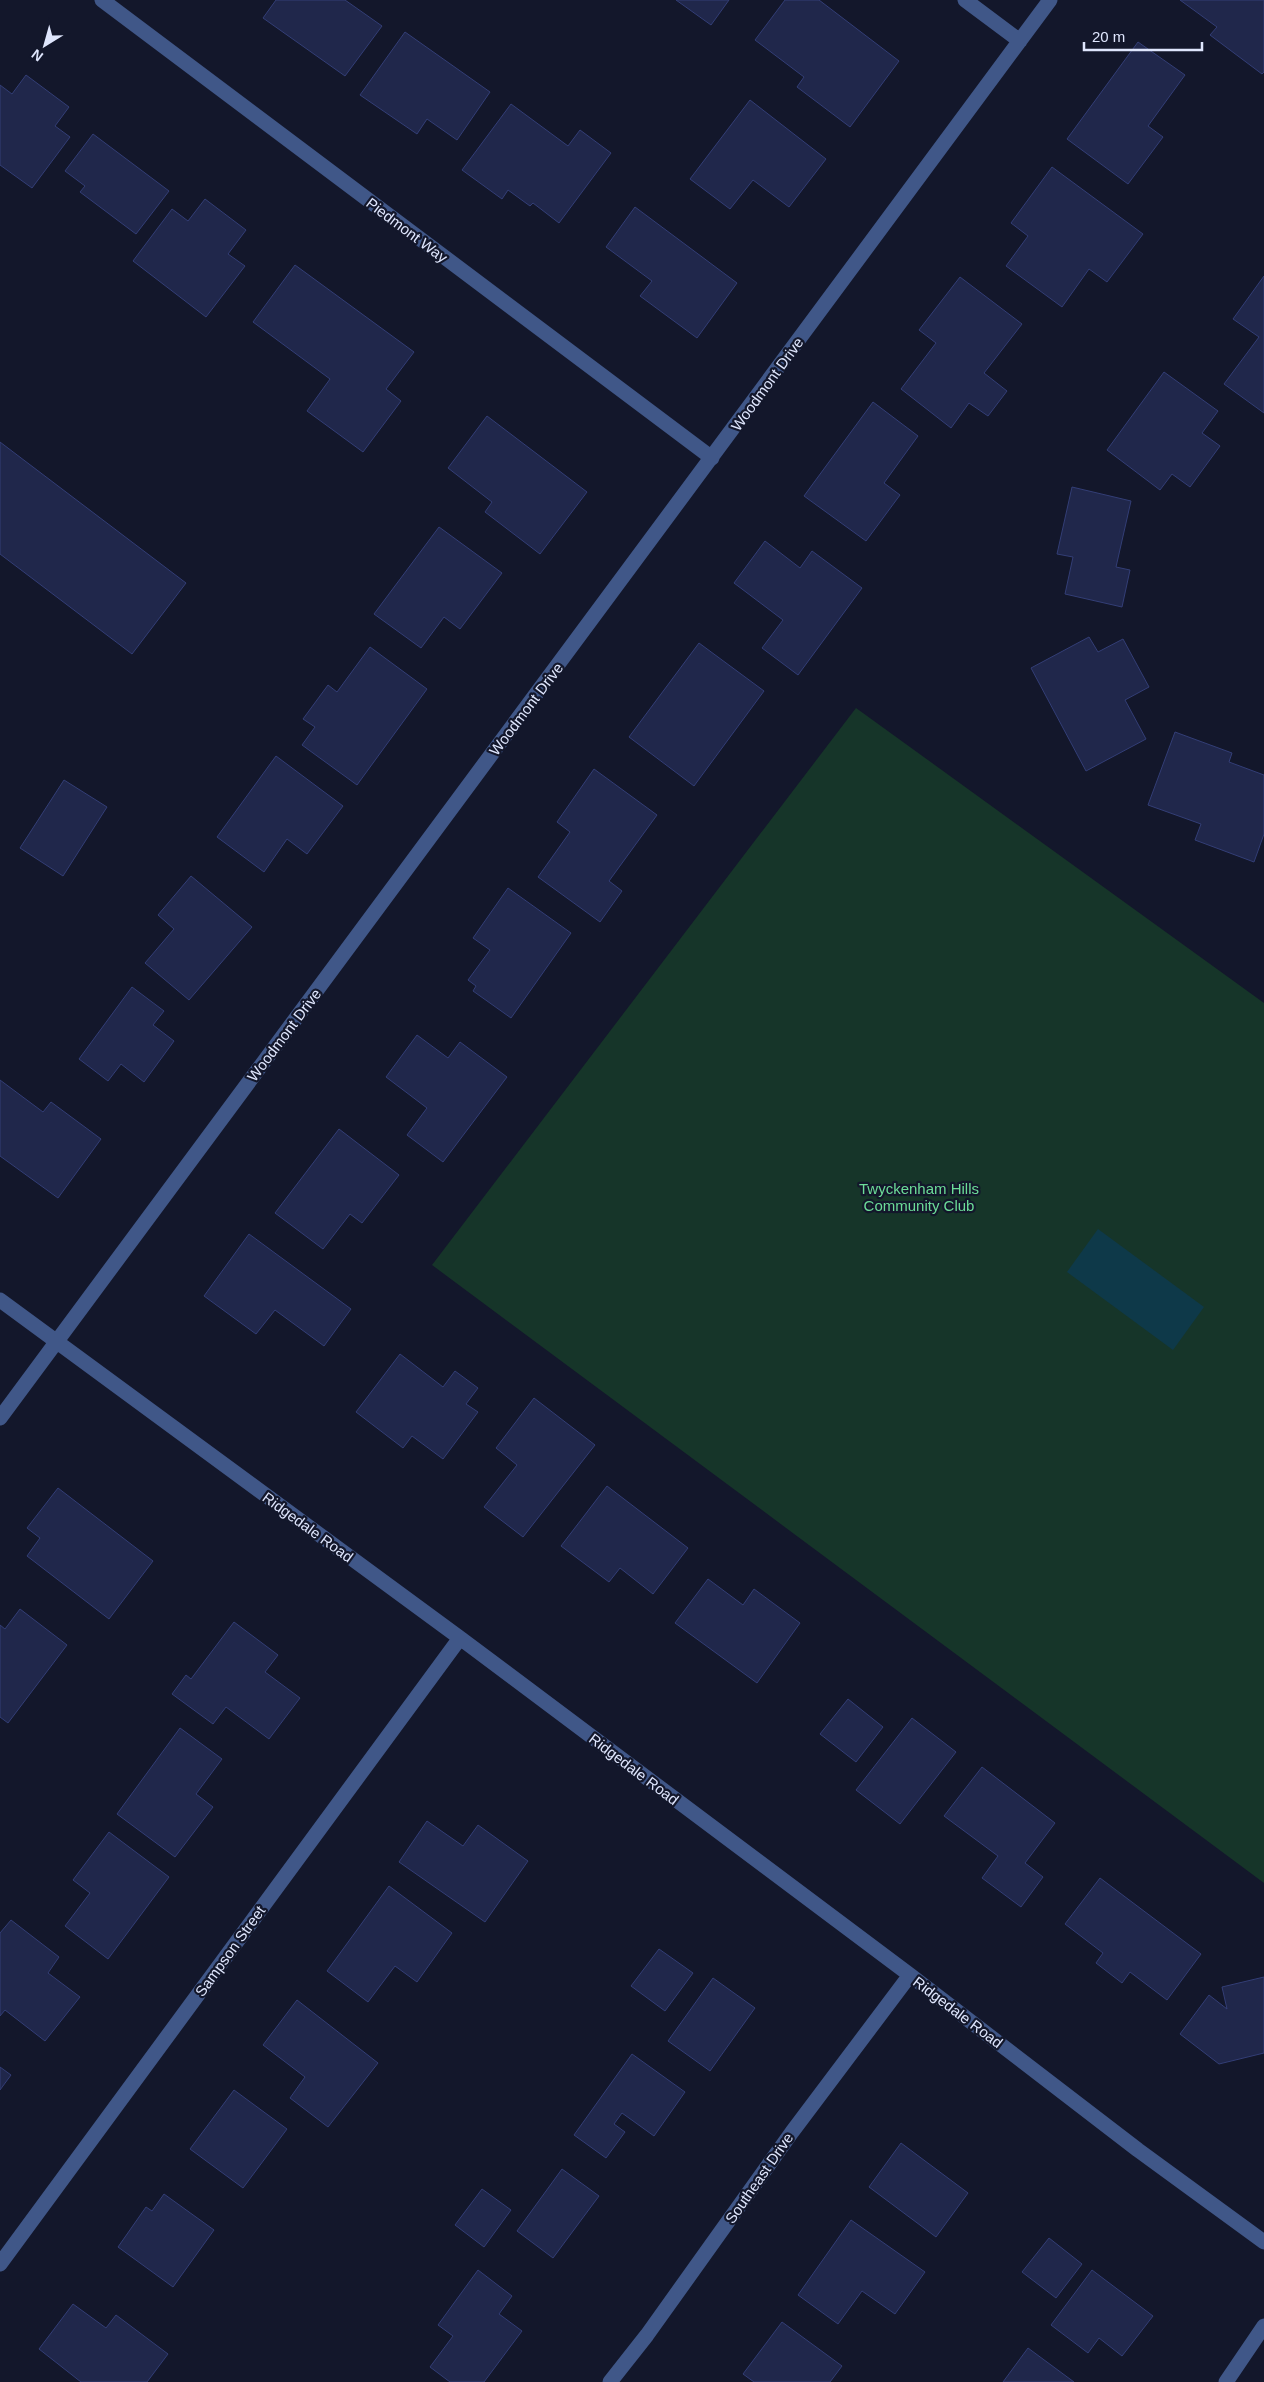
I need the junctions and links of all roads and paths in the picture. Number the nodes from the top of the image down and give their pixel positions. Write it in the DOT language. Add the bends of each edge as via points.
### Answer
graph roads {
  1 [pos="102,0"];
  2 [pos="965,0"];
  3 [pos="1050,0"];
  4 [pos="1020,41"];
  5 [pos="712,458"];
  6 [pos="0,1300"];
  7 [pos="56,1343"];
  8 [pos="0,1418"];
  9 [pos="460,1638"];
  10 [pos="910,1975"];
  11 [pos="1264,2242"];
  12 [pos="0,2264"];
  13 [pos="1264,2326"];
  14 [pos="610,2382"];
  15 [pos="1226,2382"];
  1 -- 5 [label="street, Piedmont Way"];
  2 -- 4 [label="street"];
  3 -- 4 [label="street, Woodmont Drive"];
  4 -- 5 [label="street, Woodmont Drive"];
  5 -- 7 [label="street, Woodmont Drive"];
  6 -- 7 [label="street, Ridgedale Road"];
  7 -- 8 [label="street, Woodmont Drive"];
  7 -- 9 [label="street, Ridgedale Road"];
  9 -- 10 [label="street, Ridgedale Road"];
  9 -- 12 [label="street, Sampson Street"];
  10 -- 11 [label="street, Ridgedale Road"];
  10 -- 14 [label="street, Southeast Drive"];
  13 -- 15 [label="street"];
}
